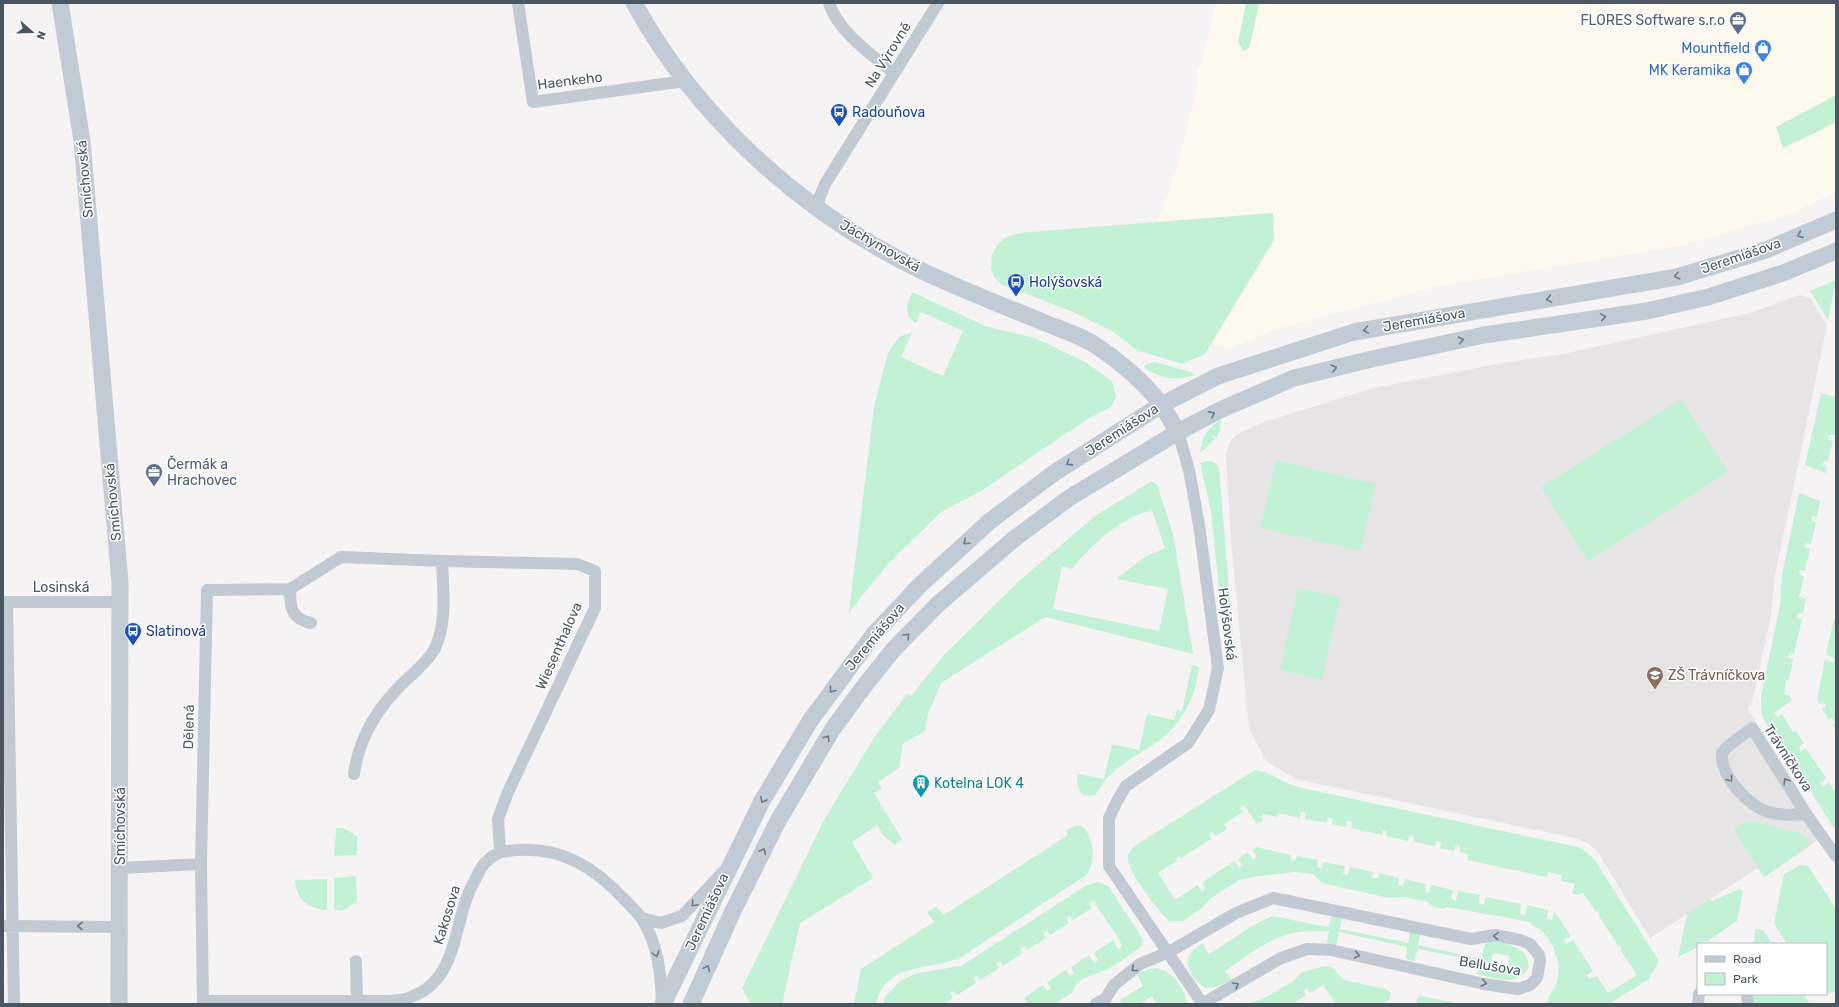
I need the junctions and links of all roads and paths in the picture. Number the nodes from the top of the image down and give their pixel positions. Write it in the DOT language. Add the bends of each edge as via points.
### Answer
graph roads {
  1 [pos="60,3"];
  2 [pos="518,3"];
  3 [pos="634,3"];
  4 [pos="829,3"];
  5 [pos="938,3"];
  6 [pos="894,73"];
  7 [pos="685,81"];
  8 [pos="816,207"];
  9 [pos="1836,220"];
  10 [pos="1836,251"];
  11 [pos="1161,405"];
  12 [pos="1178,432"];
  13 [pos="442,561"];
  14 [pos="290,589"];
  15 [pos="5,602"];
  16 [pos="120,602"];
  17 [pos="311,623"];
  18 [pos="354,774"];
  19 [pos="1806,814"];
  20 [pos="500,851"];
  21 [pos="1836,856"];
  22 [pos="201,864"];
  23 [pos="730,864"];
  24 [pos="120,868"];
  25 [pos="642,918"];
  26 [pos="8,926"];
  27 [pos="119,927"];
  28 [pos="1169,952"];
  29 [pos="356,961"];
  30 [pos="203,1002"];
  31 [pos="357,1003"];
  32 [pos="14,1004"];
  33 [pos="119,1004"];
  34 [pos="662,1004"];
  35 [pos="690,1004"];
  36 [pos="1096,1004"];
  37 [pos="1202,1004"];
  1 -- 16 [label="main road, Smíchovská" via="82,142"];
  2 -- 7 [label="street, Haenkeho" via="533,102"];
  3 -- 7 [label="main road, Jáchymovská" via="650,32"];
  4 -- 6 [label="street" via="839,23"];
  5 -- 6 [label="street, Na Výrovně"];
  6 -- 8 [label="street, Na Výrovně" via="825,184"];
  7 -- 8 [label="main road, Jáchymovská" via="745,148"];
  8 -- 11 [label="main road, Jáchymovská" via="858,237 912,266 1093,344 1131,373"];
  9 -- 11 [label="main road, Jeremiášova, one-way" via="1766,250 1677,277 1354,332 1218,376"];
  12 -- 10 [label="main road, Jeremiášova, one-way" via="1220,410 1294,378 1484,335 1647,311 1783,273"];
  11 -- 12 [label="main road, Jáchymovská"];
  11 -- 23 [label="main road, Jeremiášova, one-way" via="1054,473 996,516 920,586 874,634 810,721 762,801"];
  12 -- 28 [label="street, Holýšovská" via="1189,470 1199,525 1218,668 1210,710 1188,743 1126,786 1109,818 1108,842 1109,866"];
  35 -- 12 [label="main road, Jeremiášova, one-way" via="733,910 804,775 832,730 893,650 937,605 1014,539 1069,498"];
  13 -- 14 [label="street, Wiesenthalova" via="341,557"];
  13 -- 18 [label="street" via="443,624 436,647 378,711 365,732 356,757"];
  13 -- 20 [label="street, Wiesenthalova" via="577,564 595,571 595,608 508,792 498,819"];
  14 -- 17 [label="street" via="290,604 294,613 300,621"];
  14 -- 22 [label="street, Dělená" via="207,590"];
  15 -- 16 [label="street, Losinská"];
  15 -- 26 [label="street"];
  16 -- 24 [label="main road, Smíchovská"];
  19 -- 19 [label="street, Trávníčkova, one-way" via="1752,728 1722,753 1723,766 1728,778 1751,802 1770,812"];
  19 -- 21 [label="street, Trávníčkova"];
  20 -- 25 [label="street" via="551,852 577,861 597,873"];
  20 -- 31 [label="street, Kakosova" via="485,863 469,889 460,916 456,941 447,965 436,980 422,991 405,999"];
  22 -- 24 [label="street"];
  22 -- 30 [label="street, Dělená"];
  23 -- 25 [label="street, one-way" via="682,916 660,923"];
  23 -- 34 [label="main road, Jeremiášova"];
  24 -- 27 [label="main road, Smíchovská"];
  25 -- 34 [label="street, one-way" via="659,964"];
  27 -- 26 [label="street, one-way"];
  26 -- 32 [label="street"];
  27 -- 33 [label="main road, Smíchovská"];
  28 -- 36 [label="street, Bellušova, one-way" via="1140,964 1114,985 1106,998"];
  28 -- 37 [label="street, Bellušova"];
  37 -- 28 [label="street, Bellušova, one-way" via="1281,958 1307,949 1331,950 1484,984 1518,989 1534,982 1539,973 1540,962 1534,948 1520,940 1495,935 1471,939 1274,898 1236,913"];
  29 -- 31 [label="street"];
  30 -- 31 [label="street, Kakosova"];
}
